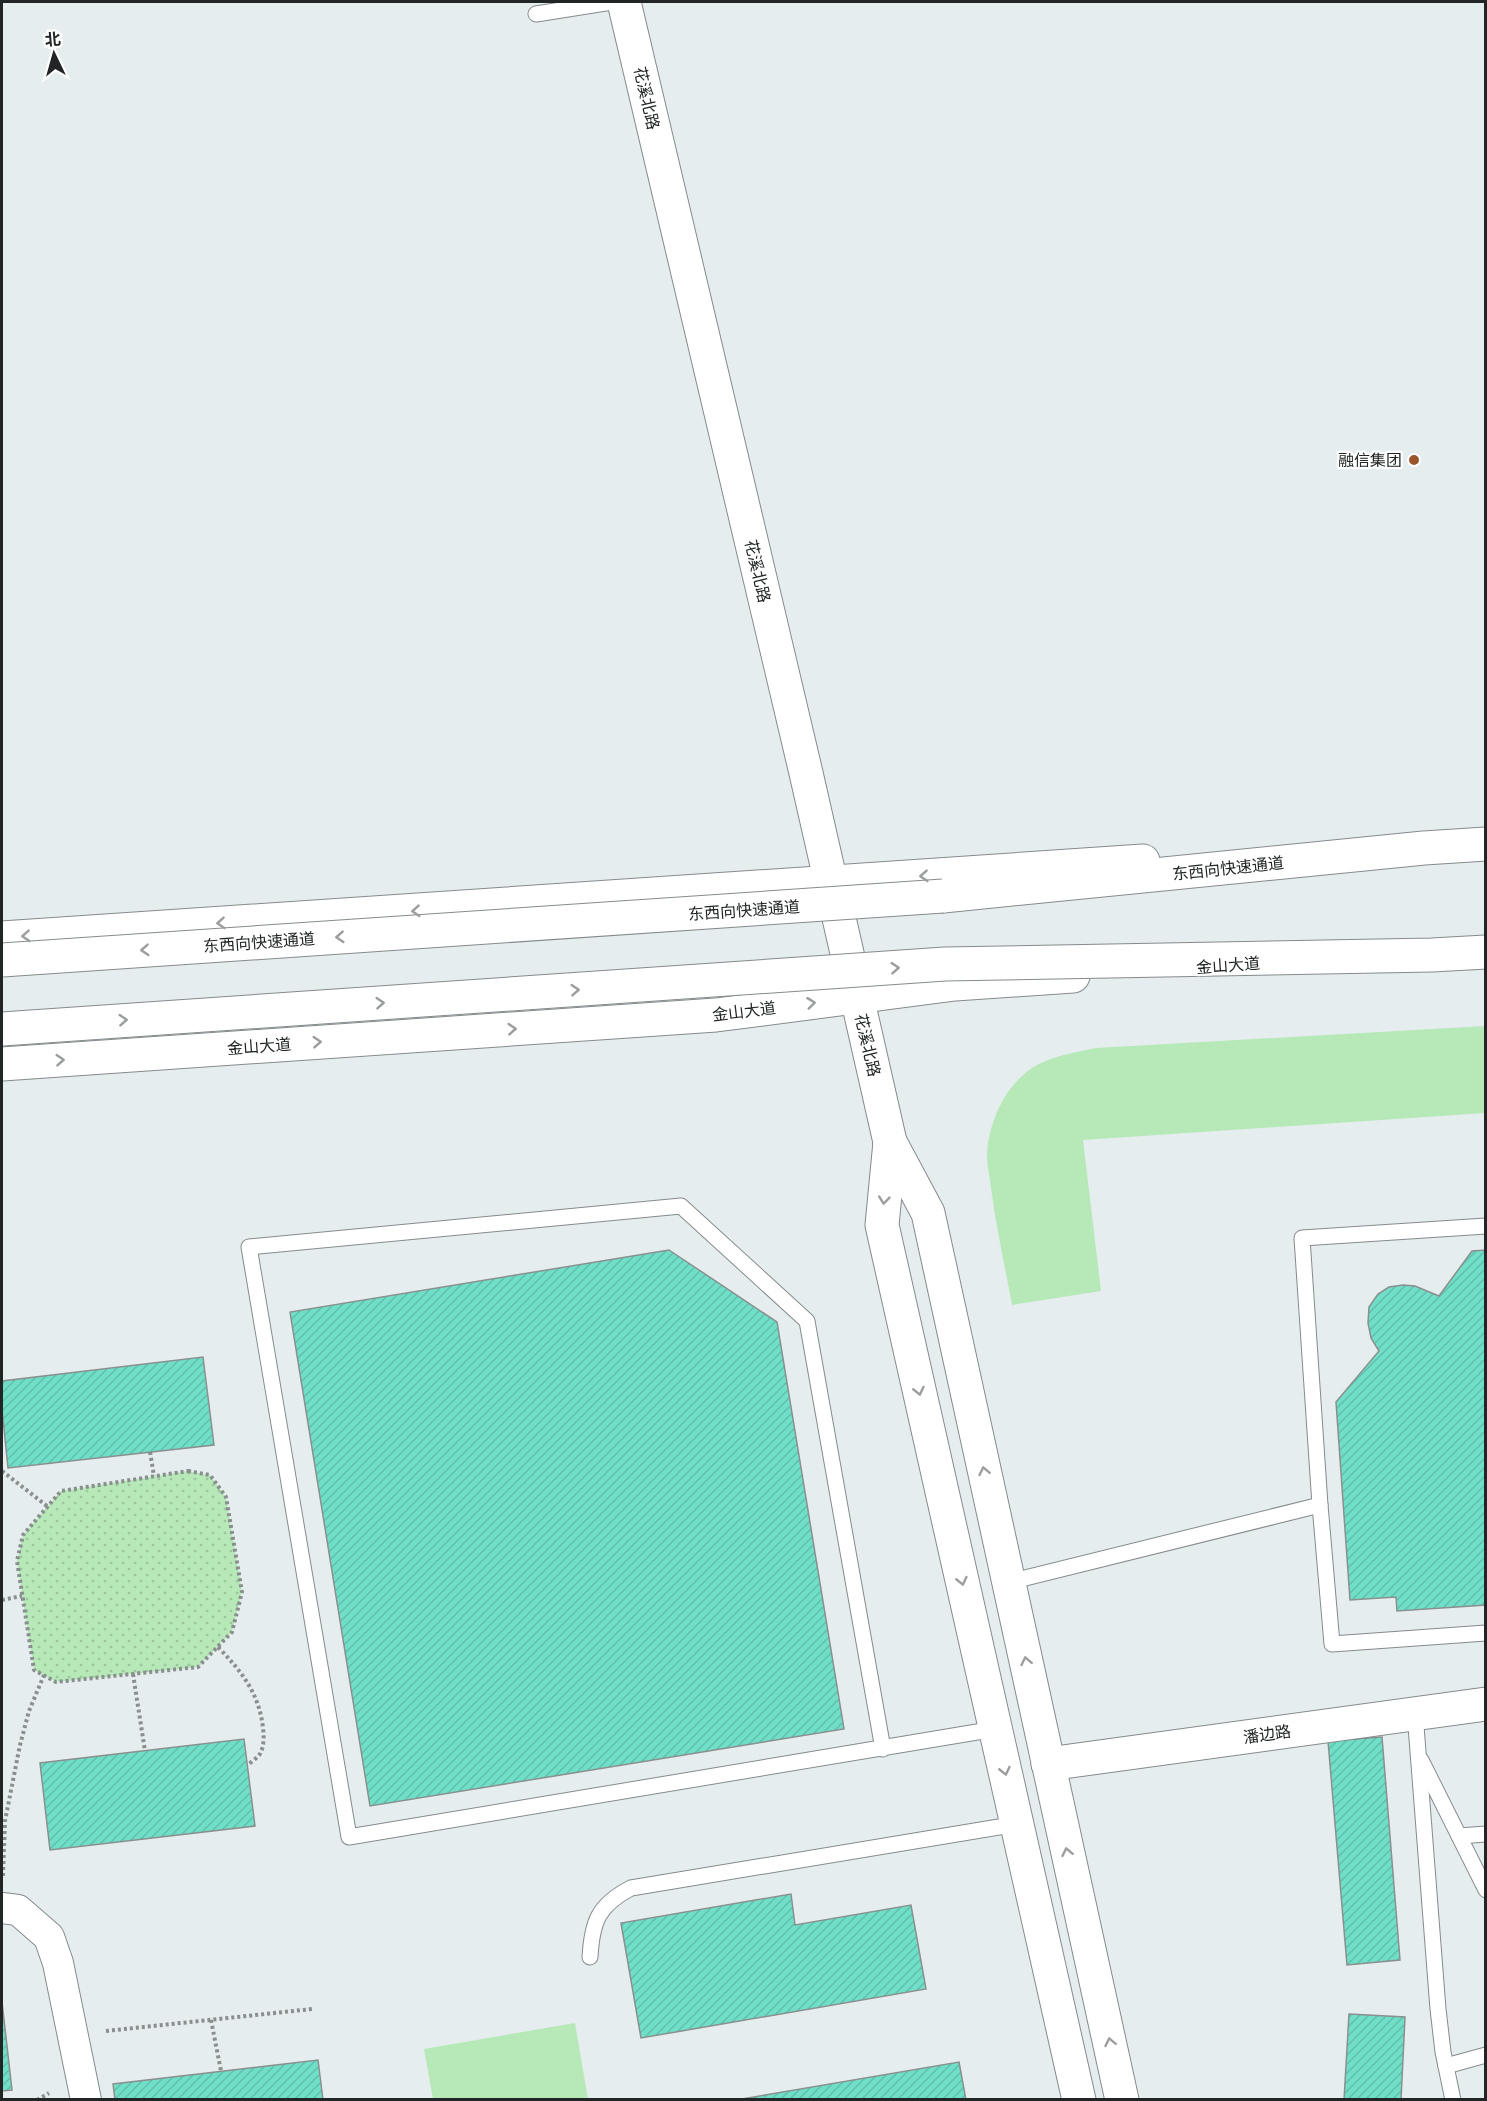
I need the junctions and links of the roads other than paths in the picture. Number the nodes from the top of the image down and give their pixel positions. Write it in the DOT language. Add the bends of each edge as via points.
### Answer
graph roads {
  1 [pos="612,2"];
  2 [pos="624,2"];
  3 [pos="536,14"];
  4 [pos="1485,836"];
  5 [pos="1485,844"];
  6 [pos="831,883"];
  7 [pos="2,938"];
  8 [pos="1485,946"];
  9 [pos="1485,952"];
  10 [pos="2,960"];
  11 [pos="857,996"];
  12 [pos="2,1029"];
  13 [pos="2,1064"];
  14 [pos="890,1142"];
  15 [pos="1485,1226"];
  16 [pos="1320,1505"];
  17 [pos="1009,1582"];
  18 [pos="1485,1633"];
  19 [pos="1485,1704"];
  20 [pos="1414,1713"];
  21 [pos="995,1729"];
  22 [pos="883,1749"];
  23 [pos="1417,1752"];
  24 [pos="1048,1764"];
  25 [pos="1017,1824"];
  26 [pos="1485,1834"];
  27 [pos="1459,1836"];
  28 [pos="1485,1890"];
  29 [pos="3,1908"];
  30 [pos="590,1957"];
  31 [pos="1485,2055"];
  32 [pos="1446,2066"];
  33 [pos="86,2100"];
  34 [pos="1079,2100"];
  35 [pos="1122,2100"];
  36 [pos="1453,2100"];
  1 -- 3 [label="lane"];
  2 -- 6 [label="main road, 花溪北路"];
  4 -- 6 [label="main road, one-way"];
  5 -- 10 [label="main road, 东西向快速通道, one-way, bridge" via="943,896"];
  6 -- 7 [label="main road, one-way"];
  6 -- 11 [label="main road, 花溪北路"];
  8 -- 11 [label="main road, 金山大道" via="955,984"];
  12 -- 9 [label="main road, one-way, bridge" via="945,964"];
  13 -- 11 [label="main road, 金山大道, one-way" via="716,1015"];
  11 -- 14 [label="main road, 花溪北路"];
  17 -- 14 [label="main road, one-way" via="928,1213"];
  14 -- 21 [label="main road, one-way" via="882,1225"];
  15 -- 16 [label="lane" via="1302,1238"];
  16 -- 17 [label="lane"];
  16 -- 18 [label="lane" via="1332,1644"];
  24 -- 17 [label="main road, one-way"];
  19 -- 20 [label="main road, 潘边路"];
  20 -- 23 [label="lane"];
  20 -- 24 [label="main road, 潘边路"];
  21 -- 22 [label="lane"];
  21 -- 25 [label="main road, one-way"];
  22 -- 22 [label="lane" via="349,1837 249,1247 681,1206 807,1322"];
  23 -- 27 [label="lane"];
  23 -- 32 [label="lane"];
  35 -- 24 [label="main road, one-way"];
  25 -- 30 [label="lane" via="631,1888 609,1901 600,1914 592,1929"];
  25 -- 34 [label="main road"];
  26 -- 27 [label="lane"];
  27 -- 28 [label="lane"];
  29 -- 33 [label="street" via="18,1911 49,1937 58,1963"];
  31 -- 32 [label="lane"];
  32 -- 36 [label="lane"];
}
